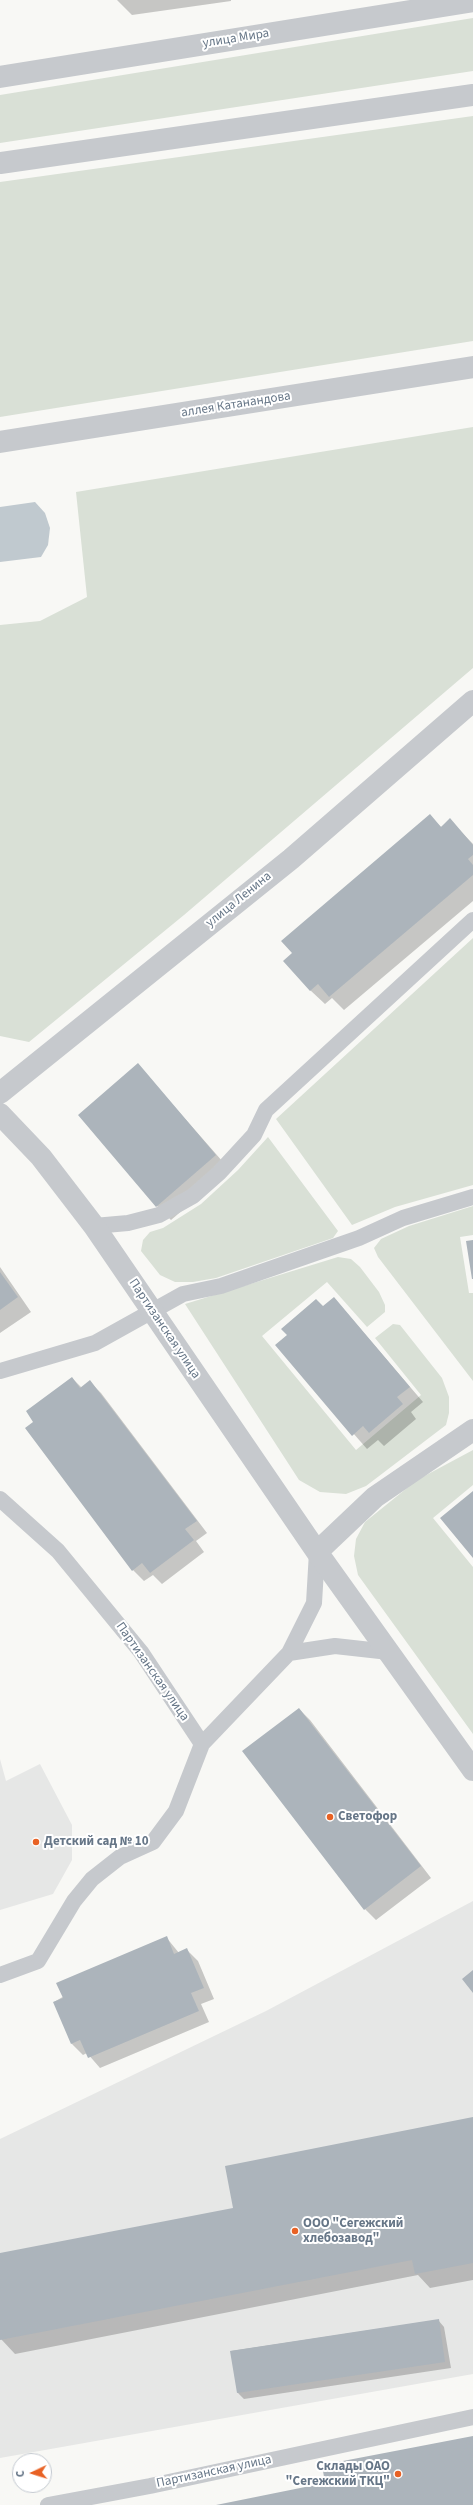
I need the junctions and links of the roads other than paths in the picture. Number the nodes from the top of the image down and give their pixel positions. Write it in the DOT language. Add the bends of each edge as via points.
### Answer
graph roads {
  1 [pos="473,2"];
  2 [pos="0,78"];
  3 [pos="473,95"];
  4 [pos="0,163"];
  5 [pos="473,367"];
  6 [pos="0,442"];
  7 [pos="473,701"];
  8 [pos="473,920"];
  9 [pos="0,1093"];
  10 [pos="0,1114"];
  11 [pos="473,1197"];
  12 [pos="94,1226"];
  13 [pos="152,1312"];
  14 [pos="0,1371"];
  15 [pos="473,1430"];
  16 [pos="0,1499"];
  17 [pos="317,1552"];
  18 [pos="389,1652"];
  19 [pos="289,1653"];
  20 [pos="202,1744"];
  21 [pos="473,1770"];
  22 [pos="0,1975"];
  23 [pos="473,2417"];
  24 [pos="48,2505"];
  1 -- 2 [label="street, улица Мира"];
  3 -- 4 [label="street"];
  5 -- 6 [label="street, аллея Катанандова"];
  7 -- 9 [label="street, улица Ленина" via="291,859"];
  8 -- 12 [label="lane" via="266,1110 254,1135 194,1196 159,1215 128,1223"];
  10 -- 12 [label="street, Партизанская улица" via="41,1157"];
  11 -- 13 [label="lane" via="403,1218 358,1238 221,1286 183,1294"];
  12 -- 13 [label="street, Партизанская улица"];
  13 -- 14 [label="lane" via="95,1343"];
  13 -- 17 [label="street, Партизанская улица"];
  15 -- 17 [label="street" via="375,1497"];
  16 -- 20 [label="lane, Партизанская улица" via="58,1551 141,1652"];
  17 -- 18 [label="street, Партизанская улица"];
  17 -- 19 [label="lane" via="314,1603"];
  18 -- 19 [label="lane" via="335,1646"];
  18 -- 21 [label="street, Партизанская улица"];
  19 -- 20 [label="lane"];
  20 -- 22 [label="lane" via="176,1811 153,1842 120,1857 92,1878 74,1901 38,1961"];
  23 -- 24 [label="lane, Партизанская улица" via="150,2486"];
}
